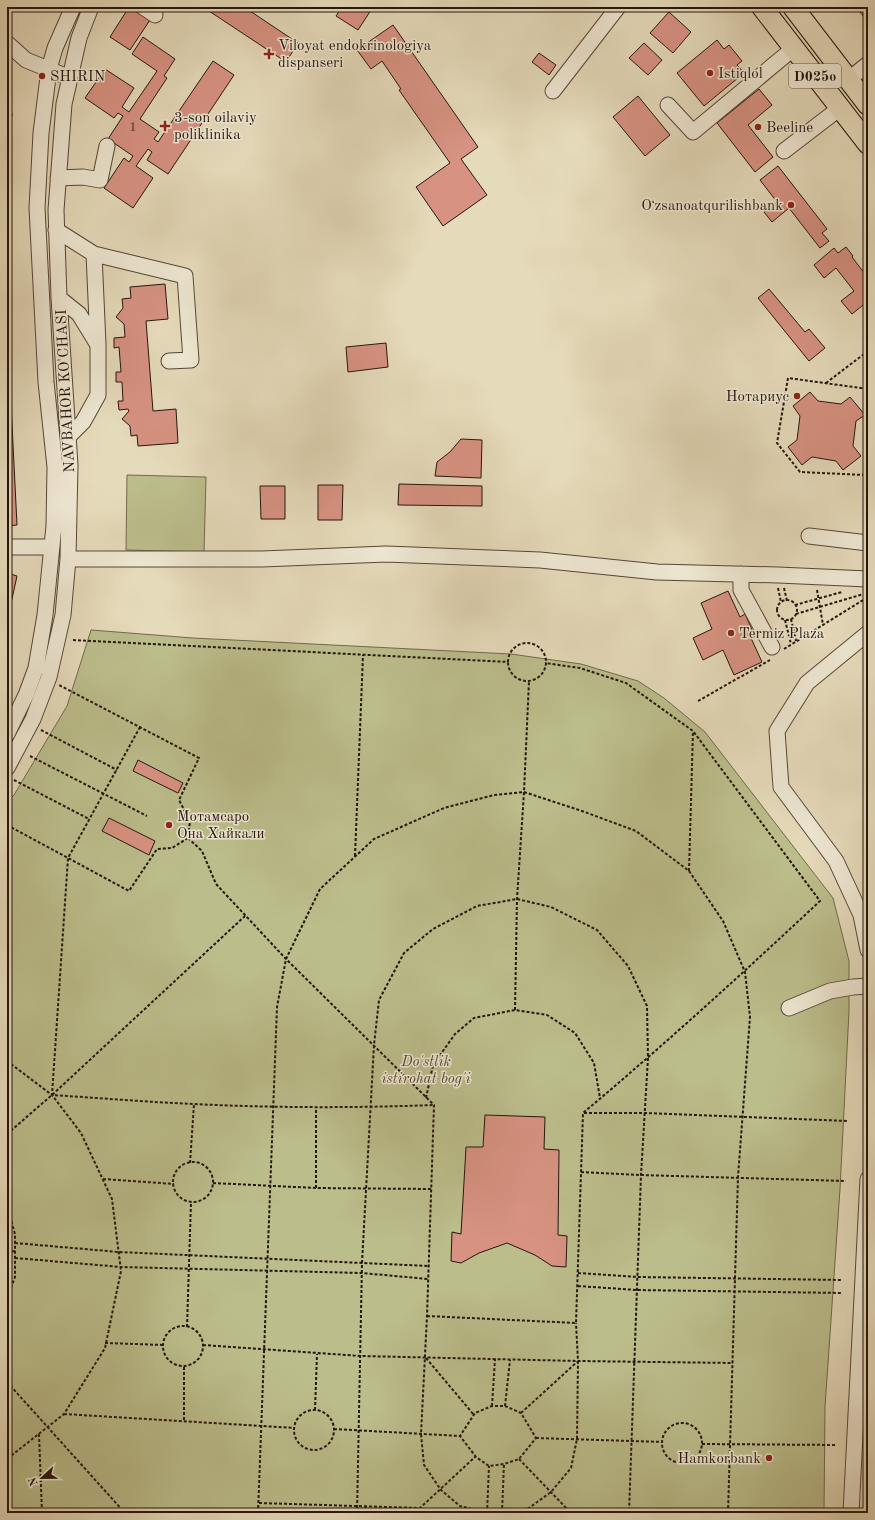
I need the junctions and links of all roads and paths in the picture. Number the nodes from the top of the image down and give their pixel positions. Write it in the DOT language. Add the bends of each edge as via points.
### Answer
graph roads {
  1 [pos="73,7"];
  2 [pos="91,7"];
  3 [pos="618,7"];
  4 [pos="762,7"];
  5 [pos="793,7"];
  6 [pos="7,43"];
  7 [pos="794,48"];
  8 [pos="868,64"];
  9 [pos="49,69"];
  10 [pos="70,78"];
  11 [pos="848,80"];
  12 [pos="553,91"];
  13 [pos="668,105"];
  14 [pos="868,105"];
  15 [pos="840,108"];
  16 [pos="868,144"];
  17 [pos="107,146"];
  18 [pos="784,151"];
  19 [pos="58,178"];
  20 [pos="56,230"];
  21 [pos="94,254"];
  22 [pos="59,298"];
  23 [pos="98,345"];
  24 [pos="868,351"];
  25 [pos="169,361"];
  26 [pos="826,383"];
  27 [pos="868,389"];
  28 [pos="69,436"];
  29 [pos="868,447"];
  30 [pos="865,475"];
  31 [pos="868,479"];
  32 [pos="61,526"];
  33 [pos="809,536"];
  34 [pos="868,543"];
  35 [pos="7,547"];
  36 [pos="52,547"];
  37 [pos="68,559"];
  38 [pos="741,574"];
  39 [pos="868,580"];
  40 [pos="776,581"];
  41 [pos="782,582"];
  42 [pos="816,588"];
  43 [pos="847,591"];
  44 [pos="868,593"];
  45 [pos="818,599"];
  46 [pos="787,601"];
  47 [pos="782,602"];
  48 [pos="795,605"];
  49 [pos="820,607"];
  50 [pos="796,614"];
  51 [pos="791,619"];
  52 [pos="785,620"];
  53 [pos="823,625"];
  54 [pos="868,633"];
  55 [pos="73,640"];
  56 [pos="796,641"];
  57 [pos="791,644"];
  58 [pos="772,647"];
  59 [pos="363,655"];
  60 [pos="508,662"];
  61 [pos="545,663"];
  62 [pos="528,681"];
  63 [pos="59,685"];
  64 [pos="140,727"];
  65 [pos="40,730"];
  66 [pos="693,731"];
  67 [pos="7,734"];
  68 [pos="30,756"];
  69 [pos="117,770"];
  70 [pos="10,774"];
  71 [pos="524,792"];
  72 [pos="103,794"];
  73 [pos="147,816"];
  74 [pos="89,819"];
  75 [pos="7,825"];
  76 [pos="188,838"];
  77 [pos="355,857"];
  78 [pos="68,858"];
  79 [pos="689,871"];
  80 [pos="517,900"];
  81 [pos="245,916"];
  82 [pos="868,950"];
  83 [pos="286,959"];
  84 [pos="745,972"];
  85 [pos="868,986"];
  86 [pos="788,1008"];
  87 [pos="515,1010"];
  88 [pos="374,1045"];
  89 [pos="648,1058"];
  90 [pos="7,1061"];
  91 [pos="52,1095"];
  92 [pos="426,1098"];
  93 [pos="600,1098"];
  94 [pos="194,1104"];
  95 [pos="274,1106"];
  96 [pos="434,1106"];
  97 [pos="316,1107"];
  98 [pos="371,1108"];
  99 [pos="583,1113"];
  100 [pos="645,1114"];
  101 [pos="742,1118"];
  102 [pos="848,1121"];
  103 [pos="7,1134"];
  104 [pos="190,1163"];
  105 [pos="581,1172"];
  106 [pos="641,1176"];
  107 [pos="738,1177"];
  108 [pos="868,1179"];
  109 [pos="103,1180"];
  110 [pos="846,1181"];
  111 [pos="213,1183"];
  112 [pos="174,1184"];
  113 [pos="271,1186"];
  114 [pos="316,1188"];
  115 [pos="366,1188"];
  116 [pos="431,1189"];
  117 [pos="191,1202"];
  118 [pos="7,1207"];
  119 [pos="15,1243"];
  120 [pos="15,1251"];
  121 [pos="7,1252"];
  122 [pos="119,1252"];
  123 [pos="189,1254"];
  124 [pos="15,1258"];
  125 [pos="268,1258"];
  126 [pos="362,1263"];
  127 [pos="429,1266"];
  128 [pos="121,1268"];
  129 [pos="189,1269"];
  130 [pos="268,1271"];
  131 [pos="362,1273"];
  132 [pos="578,1273"];
  133 [pos="866,1273"];
  134 [pos="638,1277"];
  135 [pos="428,1279"];
  136 [pos="735,1279"];
  137 [pos="842,1280"];
  138 [pos="578,1286"];
  139 [pos="637,1290"];
  140 [pos="735,1292"];
  141 [pos="842,1293"];
  142 [pos="7,1298"];
  143 [pos="427,1316"];
  144 [pos="576,1323"];
  145 [pos="187,1327"];
  146 [pos="106,1343"];
  147 [pos="203,1345"];
  148 [pos="164,1346"];
  149 [pos="264,1350"];
  150 [pos="317,1353"];
  151 [pos="360,1356"];
  152 [pos="425,1357"];
  153 [pos="495,1359"];
  154 [pos="510,1359"];
  155 [pos="578,1361"];
  156 [pos="635,1362"];
  157 [pos="733,1363"];
  158 [pos="184,1366"];
  159 [pos="7,1382"];
  160 [pos="492,1406"];
  161 [pos="505,1406"];
  162 [pos="315,1410"];
  163 [pos="521,1413"];
  164 [pos="64,1414"];
  165 [pos="474,1415"];
  166 [pos="184,1422"];
  167 [pos="262,1426"];
  168 [pos="48,1427"];
  169 [pos="295,1428"];
  170 [pos="334,1428"];
  171 [pos="359,1430"];
  172 [pos="39,1434"];
  173 [pos="421,1434"];
  174 [pos="460,1436"];
  175 [pos="536,1438"];
  176 [pos="577,1439"];
  177 [pos="632,1441"];
  178 [pos="663,1442"];
  179 [pos="702,1444"];
  180 [pos="730,1445"];
  181 [pos="837,1445"];
  182 [pos="476,1457"];
  183 [pos="7,1459"];
  184 [pos="519,1459"];
  185 [pos="504,1464"];
  186 [pos="489,1466"];
  187 [pos="441,1490"];
  188 [pos="551,1492"];
  189 [pos="259,1503"];
  190 [pos="358,1505"];
  191 [pos="365,1506"];
  192 [pos="42,1513"];
  193 [pos="125,1513"];
  194 [pos="258,1513"];
  195 [pos="357,1513"];
  196 [pos="368,1513"];
  197 [pos="487,1513"];
  198 [pos="502,1513"];
  199 [pos="508,1513"];
  200 [pos="571,1513"];
  201 [pos="629,1513"];
  202 [pos="728,1513"];
  203 [pos="851,1513"];
  1 -- 9 [label="street, NAVBAHOR KO'CHASI"];
  2 -- 10 [label="street, NAVBAHOR KO'CHASI" via="79,38"];
  3 -- 12 [label="street"];
  4 -- 7 [label="main road, D025o"];
  5 -- 11 [label="main road, D025o"];
  6 -- 9 [label="street" via="26,60"];
  7 -- 13 [label="street" via="693,132"];
  7 -- 15 [label="main road, D025o"];
  8 -- 11 [label="street"];
  9 -- 10 [label="street"];
  9 -- 32 [label="street, NAVBAHOR KO'CHASI" via="41,134 37,208 46,382"];
  10 -- 19 [label="street, NAVBAHOR KO'CHASI" via="64,104"];
  11 -- 14 [label="main road, D025o"];
  15 -- 16 [label="main road, D025o"];
  15 -- 18 [label="street"];
  17 -- 19 [label="street" via="100,180 83,177"];
  19 -- 20 [label="street, NAVBAHOR KO'CHASI"];
  20 -- 21 [label="street"];
  20 -- 22 [label="street, NAVBAHOR KO'CHASI"];
  21 -- 23 [label="street"];
  21 -- 25 [label="street" via="185,276 191,360"];
  22 -- 23 [label="street" via="79,314"];
  22 -- 28 [label="street, NAVBAHOR KO'CHASI"];
  23 -- 28 [label="street" via="98,395 83,422"];
  24 -- 26 [label="path"];
  26 -- 27 [label="path"];
  26 -- 30 [label="path" via="788,378 777,444 800,472"];
  28 -- 32 [label="street, NAVBAHOR KO'CHASI" via="70,465"];
  29 -- 30 [label="path"];
  30 -- 31 [label="path"];
  32 -- 36 [label="street, NAVBAHOR KO'CHASI"];
  32 -- 37 [label="street, NAVBAHOR KO'CHASI"];
  33 -- 34 [label="street"];
  35 -- 36 [label="street"];
  36 -- 67 [label="street, NAVBAHOR KO'CHASI" via="36,668"];
  37 -- 38 [label="street" via="262,559 386,554 540,560 657,572"];
  37 -- 70 [label="street, NAVBAHOR KO'CHASI" via="63,615 49,677"];
  38 -- 39 [label="street"];
  38 -- 58 [label="street" via="741,590"];
  40 -- 47 [label="path"];
  41 -- 46 [label="path"];
  42 -- 45 [label="path"];
  43 -- 45 [label="path"];
  44 -- 49 [label="path"];
  45 -- 48 [label="path"];
  45 -- 49 [label="path"];
  46 -- 47 [label="path"];
  46 -- 48 [label="path"];
  47 -- 52 [label="path" via="778,614"];
  48 -- 50 [label="path"];
  49 -- 50 [label="path"];
  49 -- 53 [label="path"];
  50 -- 51 [label="path"];
  51 -- 52 [label="path"];
  51 -- 56 [label="path"];
  52 -- 57 [label="path"];
  54 -- 82 [label="street" via="807,683 777,731 781,787 836,861 861,915"];
  55 -- 59 [label="path"];
  59 -- 60 [label="path"];
  59 -- 77 [label="path"];
  60 -- 61 [label="path" via="516,647 528,644 543,653"];
  60 -- 62 [label="path" via="512,674"];
  61 -- 62 [label="path" via="540,676"];
  61 -- 66 [label="path" via="580,668 626,683"];
  62 -- 71 [label="path"];
  63 -- 64 [label="path"];
  64 -- 69 [label="path"];
  64 -- 76 [label="path" via="199,758 179,800 190,821"];
  65 -- 69 [label="path"];
  66 -- 79 [label="path"];
  66 -- 84 [label="path" via="820,901"];
  68 -- 72 [label="path"];
  69 -- 72 [label="path"];
  70 -- 74 [label="path"];
  71 -- 77 [label="path" via="494,795 444,808 374,839"];
  71 -- 79 [label="path" via="636,832"];
  71 -- 80 [label="path"];
  72 -- 73 [label="path"];
  72 -- 74 [label="path"];
  74 -- 78 [label="path"];
  75 -- 78 [label="path"];
  76 -- 78 [label="path" via="172,848 157,849 129,891"];
  76 -- 81 [label="path" via="202,851 216,884"];
  77 -- 83 [label="path" via="320,889"];
  78 -- 91 [label="path"];
  79 -- 84 [label="path" via="723,921"];
  80 -- 87 [label="path"];
  80 -- 88 [label="path" via="477,906 433,929 404,953 379,1000"];
  80 -- 89 [label="path" via="551,907 597,930 628,966 647,1006"];
  81 -- 83 [label="path"];
  81 -- 91 [label="path"];
  83 -- 88 [label="path"];
  83 -- 95 [label="path" via="278,1007"];
  84 -- 89 [label="path"];
  84 -- 101 [label="path" via="750,1017"];
  85 -- 86 [label="street" via="830,991"];
  87 -- 92 [label="path" via="474,1018 455,1034 433,1065"];
  87 -- 93 [label="path" via="547,1015 575,1033 594,1063"];
  88 -- 92 [label="path"];
  88 -- 98 [label="path"];
  89 -- 93 [label="path"];
  89 -- 100 [label="path"];
  90 -- 91 [label="path"];
  91 -- 94 [label="path"];
  91 -- 103 [label="path"];
  91 -- 109 [label="path" via="81,1133"];
  92 -- 96 [label="path"];
  93 -- 99 [label="path"];
  94 -- 95 [label="path"];
  94 -- 104 [label="path"];
  95 -- 97 [label="path"];
  95 -- 113 [label="path"];
  96 -- 98 [label="path"];
  96 -- 116 [label="path"];
  97 -- 98 [label="path"];
  97 -- 114 [label="path"];
  98 -- 115 [label="path"];
  99 -- 100 [label="path"];
  99 -- 105 [label="path"];
  100 -- 101 [label="path"];
  100 -- 106 [label="path"];
  101 -- 102 [label="path"];
  101 -- 107 [label="path"];
  104 -- 111 [label="path" via="208,1169"];
  104 -- 112 [label="path" via="178,1169"];
  105 -- 106 [label="path"];
  105 -- 132 [label="path"];
  106 -- 107 [label="path"];
  106 -- 134 [label="path"];
  107 -- 110 [label="path"];
  107 -- 136 [label="path"];
  108 -- 133 [label="street"];
  109 -- 112 [label="path"];
  109 -- 122 [label="path" via="112,1199"];
  111 -- 113 [label="path"];
  111 -- 117 [label="path" via="210,1193 205,1198"];
  112 -- 117 [label="path" via="177,1194"];
  113 -- 114 [label="path"];
  113 -- 125 [label="path"];
  114 -- 115 [label="path"];
  115 -- 116 [label="path"];
  115 -- 126 [label="path"];
  116 -- 127 [label="path"];
  117 -- 123 [label="path"];
  118 -- 119 [label="path"];
  119 -- 120 [label="path"];
  119 -- 122 [label="path"];
  120 -- 121 [label="path"];
  120 -- 124 [label="path"];
  122 -- 123 [label="path"];
  122 -- 128 [label="path"];
  123 -- 125 [label="path"];
  123 -- 129 [label="path"];
  124 -- 128 [label="path"];
  124 -- 142 [label="path" via="14,1277"];
  125 -- 126 [label="path"];
  125 -- 130 [label="path"];
  126 -- 127 [label="path"];
  126 -- 131 [label="path"];
  127 -- 135 [label="path"];
  128 -- 129 [label="path"];
  128 -- 146 [label="path"];
  129 -- 130 [label="path"];
  129 -- 145 [label="path"];
  130 -- 131 [label="path"];
  130 -- 149 [label="path"];
  131 -- 135 [label="path"];
  131 -- 151 [label="path"];
  132 -- 134 [label="path"];
  132 -- 138 [label="path"];
  133 -- 203 [label="street"];
  134 -- 136 [label="path"];
  134 -- 139 [label="path"];
  135 -- 143 [label="path"];
  136 -- 137 [label="path"];
  136 -- 140 [label="path"];
  138 -- 139 [label="path"];
  138 -- 144 [label="path"];
  139 -- 140 [label="path"];
  139 -- 156 [label="path"];
  140 -- 141 [label="path"];
  140 -- 157 [label="path"];
  143 -- 144 [label="path"];
  143 -- 152 [label="path"];
  144 -- 155 [label="path"];
  145 -- 147 [label="path" via="198,1333"];
  145 -- 148 [label="path" via="180,1327 169,1333"];
  146 -- 148 [label="path"];
  146 -- 164 [label="path"];
  147 -- 149 [label="path"];
  147 -- 158 [label="path" via="203,1352 196,1362"];
  148 -- 158 [label="path" via="167,1358"];
  149 -- 150 [label="path"];
  149 -- 167 [label="path"];
  150 -- 151 [label="path"];
  150 -- 162 [label="path"];
  151 -- 152 [label="path"];
  151 -- 171 [label="path"];
  152 -- 153 [label="path"];
  152 -- 165 [label="path"];
  152 -- 173 [label="path"];
  153 -- 154 [label="path"];
  153 -- 160 [label="path"];
  154 -- 155 [label="path"];
  154 -- 161 [label="path"];
  155 -- 156 [label="path"];
  155 -- 163 [label="path"];
  155 -- 176 [label="path"];
  156 -- 157 [label="path"];
  156 -- 177 [label="path"];
  157 -- 180 [label="path"];
  158 -- 166 [label="path"];
  159 -- 168 [label="path"];
  160 -- 161 [label="path"];
  160 -- 165 [label="path"];
  161 -- 163 [label="path"];
  162 -- 169 [label="path" via="300,1416"];
  162 -- 170 [label="path" via="329,1416"];
  163 -- 175 [label="path"];
  164 -- 166 [label="path"];
  164 -- 168 [label="path"];
  165 -- 174 [label="path"];
  166 -- 167 [label="path"];
  167 -- 169 [label="path"];
  167 -- 189 [label="path"];
  168 -- 172 [label="path"];
  168 -- 193 [label="path"];
  169 -- 170 [label="path" via="295,1435 303,1446 315,1450 331,1441"];
  170 -- 171 [label="path"];
  171 -- 173 [label="path"];
  171 -- 190 [label="path"];
  172 -- 183 [label="path"];
  172 -- 192 [label="path"];
  173 -- 174 [label="path"];
  173 -- 187 [label="path" via="424,1465"];
  174 -- 182 [label="path"];
  175 -- 176 [label="path"];
  175 -- 184 [label="path"];
  176 -- 177 [label="path"];
  176 -- 188 [label="path" via="571,1468"];
  177 -- 178 [label="path"];
  177 -- 201 [label="path"];
  178 -- 179 [label="path" via="664,1435 673,1426 686,1424 701,1435"];
  178 -- 179 [label="path" via="663,1448 671,1459 683,1463 695,1459"];
  179 -- 180 [label="path"];
  180 -- 181 [label="path"];
  180 -- 202 [label="path"];
  182 -- 186 [label="path"];
  182 -- 187 [label="path"];
  184 -- 185 [label="path"];
  184 -- 188 [label="path"];
  185 -- 186 [label="path"];
  185 -- 198 [label="path"];
  186 -- 197 [label="path"];
  187 -- 191 [label="path" via="420,1508"];
  187 -- 197 [label="path" via="460,1506"];
  188 -- 199 [label="path" via="529,1508"];
  188 -- 200 [label="path"];
  189 -- 190 [label="path"];
  189 -- 194 [label="path"];
  190 -- 191 [label="path"];
  190 -- 195 [label="path"];
  191 -- 196 [label="path"];
}
